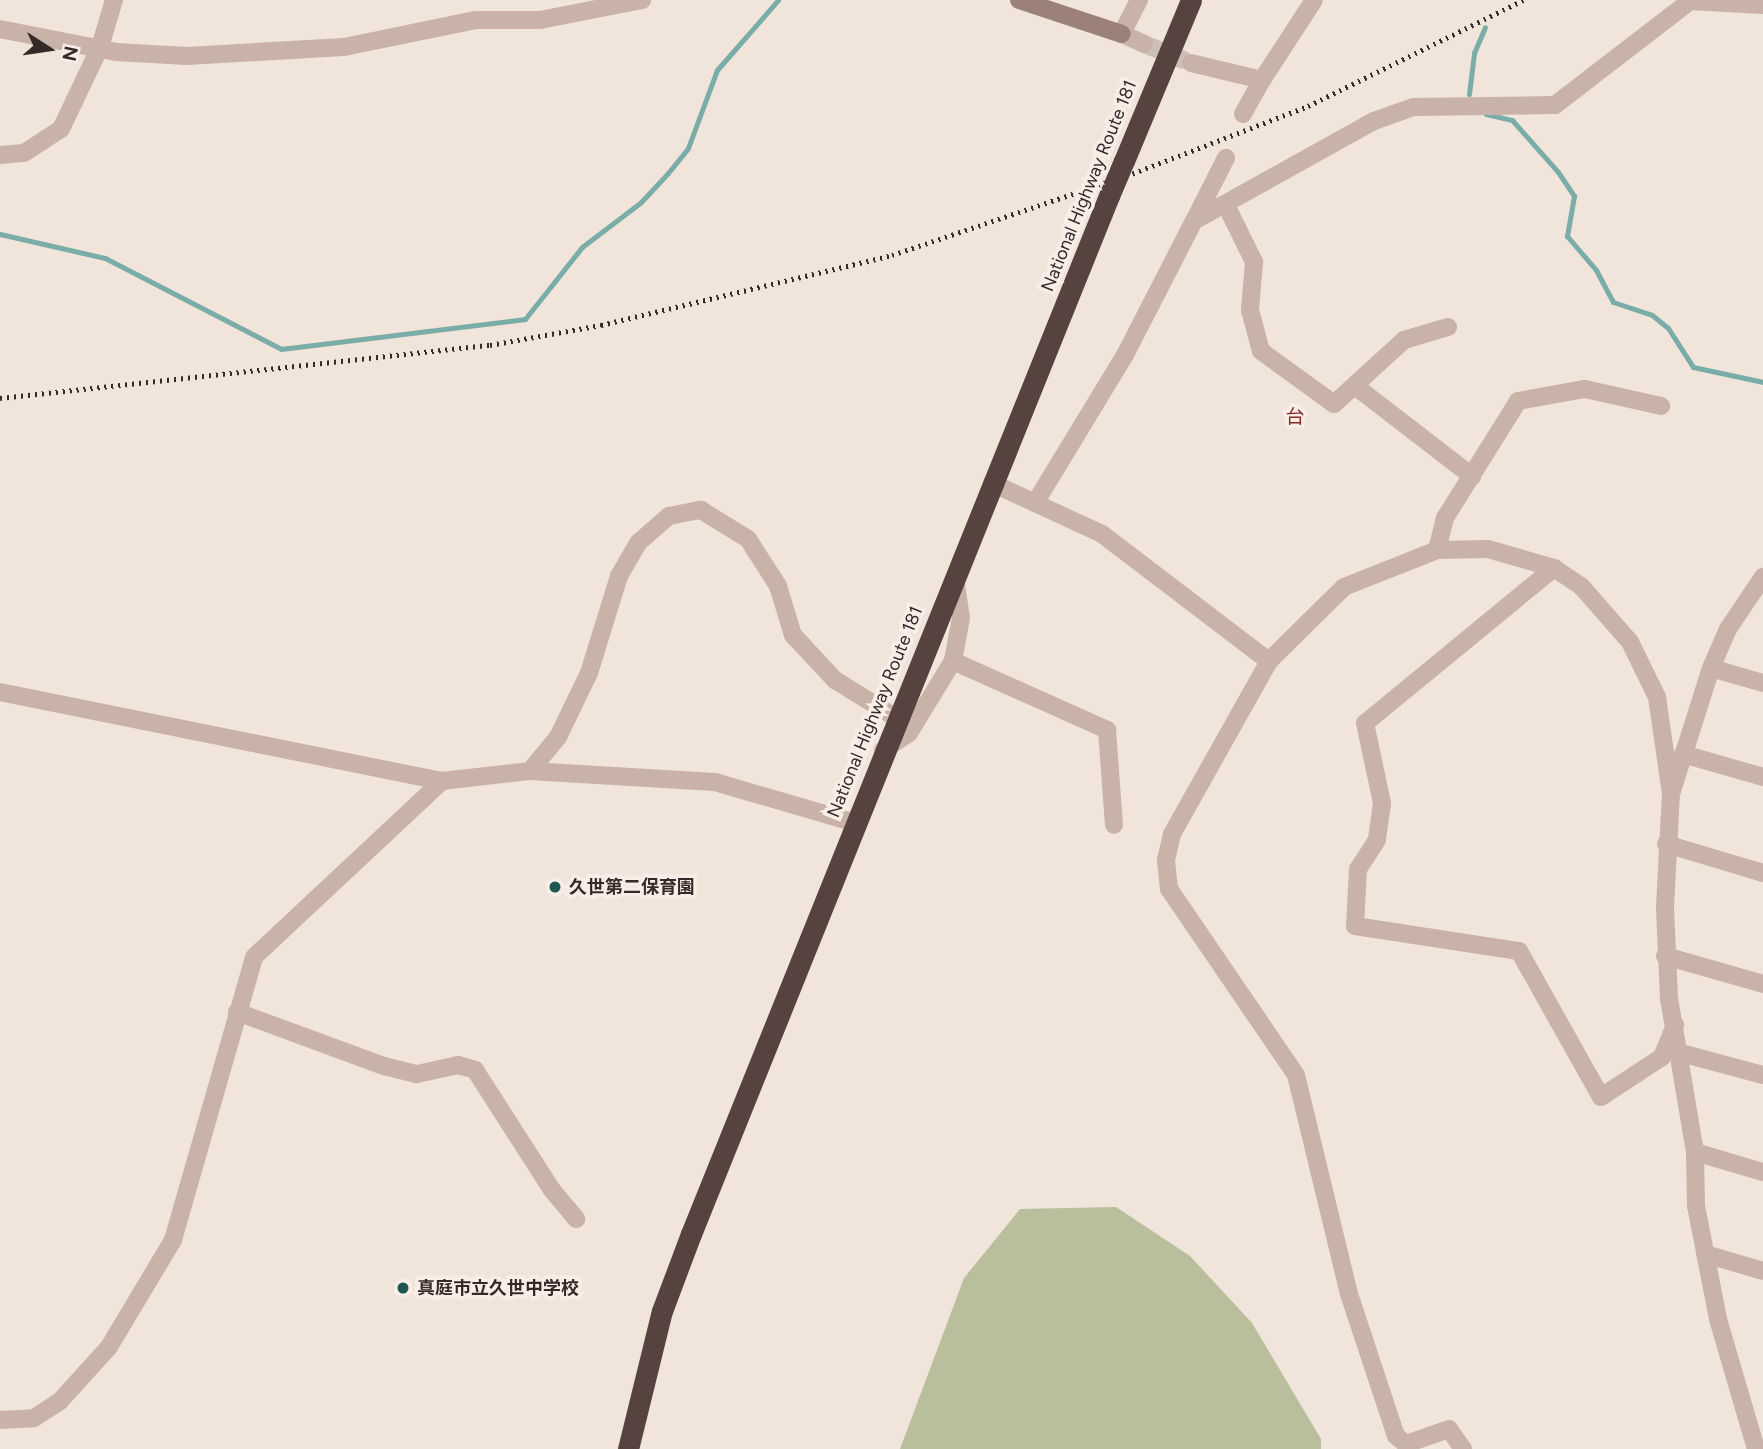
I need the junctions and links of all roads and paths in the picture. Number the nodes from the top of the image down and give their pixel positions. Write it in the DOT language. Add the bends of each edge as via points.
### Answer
graph roads {
  1 [pos="114,0"];
  2 [pos="642,0"];
  3 [pos="1019,0"];
  4 [pos="1139,0"];
  5 [pos="1191,0"];
  6 [pos="1314,0"];
  7 [pos="1763,5"];
  8 [pos="0,29"];
  9 [pos="1122,34"];
  10 [pos="1144,44"];
  11 [pos="100,47"];
  12 [pos="1191,63"];
  13 [pos="1262,80"];
  14 [pos="1243,114"];
  15 [pos="0,155"];
  16 [pos="1226,158"];
  17 [pos="1226,205"];
  18 [pos="1194,220"];
  19 [pos="1448,327"];
  20 [pos="1354,386"];
  21 [pos="1661,406"];
  22 [pos="1472,476"];
  23 [pos="992,484"];
  24 [pos="1035,503"];
  25 [pos="1437,550"];
  26 [pos="1553,568"];
  27 [pos="954,575"];
  28 [pos="1761,582"];
  29 [pos="953,661"];
  30 [pos="1269,662"];
  31 [pos="1711,668"];
  32 [pos="1763,683"];
  33 [pos="0,692"];
  34 [pos="895,718"];
  35 [pos="883,750"];
  36 [pos="1683,754"];
  37 [pos="530,771"];
  38 [pos="1763,777"];
  39 [pos="442,781"];
  40 [pos="1671,794"];
  41 [pos="855,823"];
  42 [pos="1114,825"];
  43 [pos="1666,844"];
  44 [pos="1763,873"];
  45 [pos="1665,956"];
  46 [pos="1763,984"];
  47 [pos="237,1012"];
  48 [pos="1675,1025"];
  49 [pos="1681,1053"];
  50 [pos="1763,1075"];
  51 [pos="1695,1152"];
  52 [pos="1763,1172"];
  53 [pos="576,1219"];
  54 [pos="1705,1254"];
  55 [pos="1763,1271"];
  56 [pos="0,1420"];
  57 [pos="628,1449"];
  58 [pos="1462,1449"];
  59 [pos="1756,1449"];
  1 -- 11 [label="street"];
  2 -- 11 [label="street" via="540,20 476,20 344,47 187,56"];
  3 -- 9 [label="street"];
  4 -- 9 [label="street"];
  5 -- 23 [label="highway, National Highway Route 181, bridge"];
  6 -- 13 [label="street"];
  7 -- 17 [label="street" via="1690,1 1555,105 1413,107 1374,121"];
  8 -- 11 [label="street"];
  9 -- 10 [label="street"];
  11 -- 15 [label="street" via="61,129 24,153"];
  12 -- 13 [label="street"];
  13 -- 14 [label="street"];
  16 -- 18 [label="street"];
  17 -- 18 [label="street"];
  17 -- 20 [label="street" via="1254,262 1250,310 1261,351 1334,404"];
  18 -- 24 [label="street" via="1125,355"];
  19 -- 20 [label="street" via="1405,340"];
  20 -- 22 [label="street"];
  21 -- 22 [label="street" via="1585,389 1518,401"];
  22 -- 25 [label="street" via="1445,518"];
  23 -- 24 [label="street"];
  23 -- 27 [label="highway, National Highway Route 181"];
  24 -- 30 [label="street" via="1102,534"];
  25 -- 26 [label="street" via="1488,549"];
  25 -- 30 [label="street" via="1344,587"];
  26 -- 40 [label="street" via="1581,586 1630,642 1657,697"];
  26 -- 48 [label="street" via="1365,723 1382,803 1377,840 1358,869 1355,926 1519,951 1601,1097 1662,1057"];
  27 -- 29 [label="street" via="961,618"];
  27 -- 34 [label="highway, National Highway Route 181"];
  28 -- 31 [label="street" via="1728,629"];
  29 -- 35 [label="street" via="909,733"];
  29 -- 42 [label="street" via="1107,730"];
  30 -- 58 [label="street" via="1172,834 1167,860 1169,889 1296,1075 1349,1294 1396,1436 1406,1444 1450,1429"];
  31 -- 32 [label="street"];
  31 -- 36 [label="street"];
  33 -- 39 [label="street"];
  34 -- 35 [label="highway, National Highway Route 181"];
  34 -- 37 [label="street" via="826,671 793,635 779,586 748,538 701,510 668,516 639,542 619,576 584,684 558,737"];
  35 -- 41 [label="highway, National Highway Route 181"];
  36 -- 38 [label="street"];
  36 -- 40 [label="street"];
  37 -- 39 [label="street"];
  37 -- 41 [label="street" via="715,782"];
  39 -- 47 [label="street" via="254,957"];
  40 -- 43 [label="street"];
  41 -- 57 [label="highway, National Highway Route 181" via="662,1311"];
  43 -- 44 [label="street"];
  43 -- 45 [label="street"];
  45 -- 46 [label="street"];
  45 -- 48 [label="street"];
  47 -- 53 [label="street" via="384,1066 417,1074 458,1065 475,1070 552,1190"];
  47 -- 56 [label="street" via="173,1240 109,1347 60,1401 34,1418"];
  48 -- 49 [label="street"];
  49 -- 50 [label="street"];
  49 -- 51 [label="street"];
  51 -- 52 [label="street"];
  51 -- 54 [label="street" via="1696,1206"];
  54 -- 55 [label="street"];
  54 -- 59 [label="street" via="1718,1319"];
}
